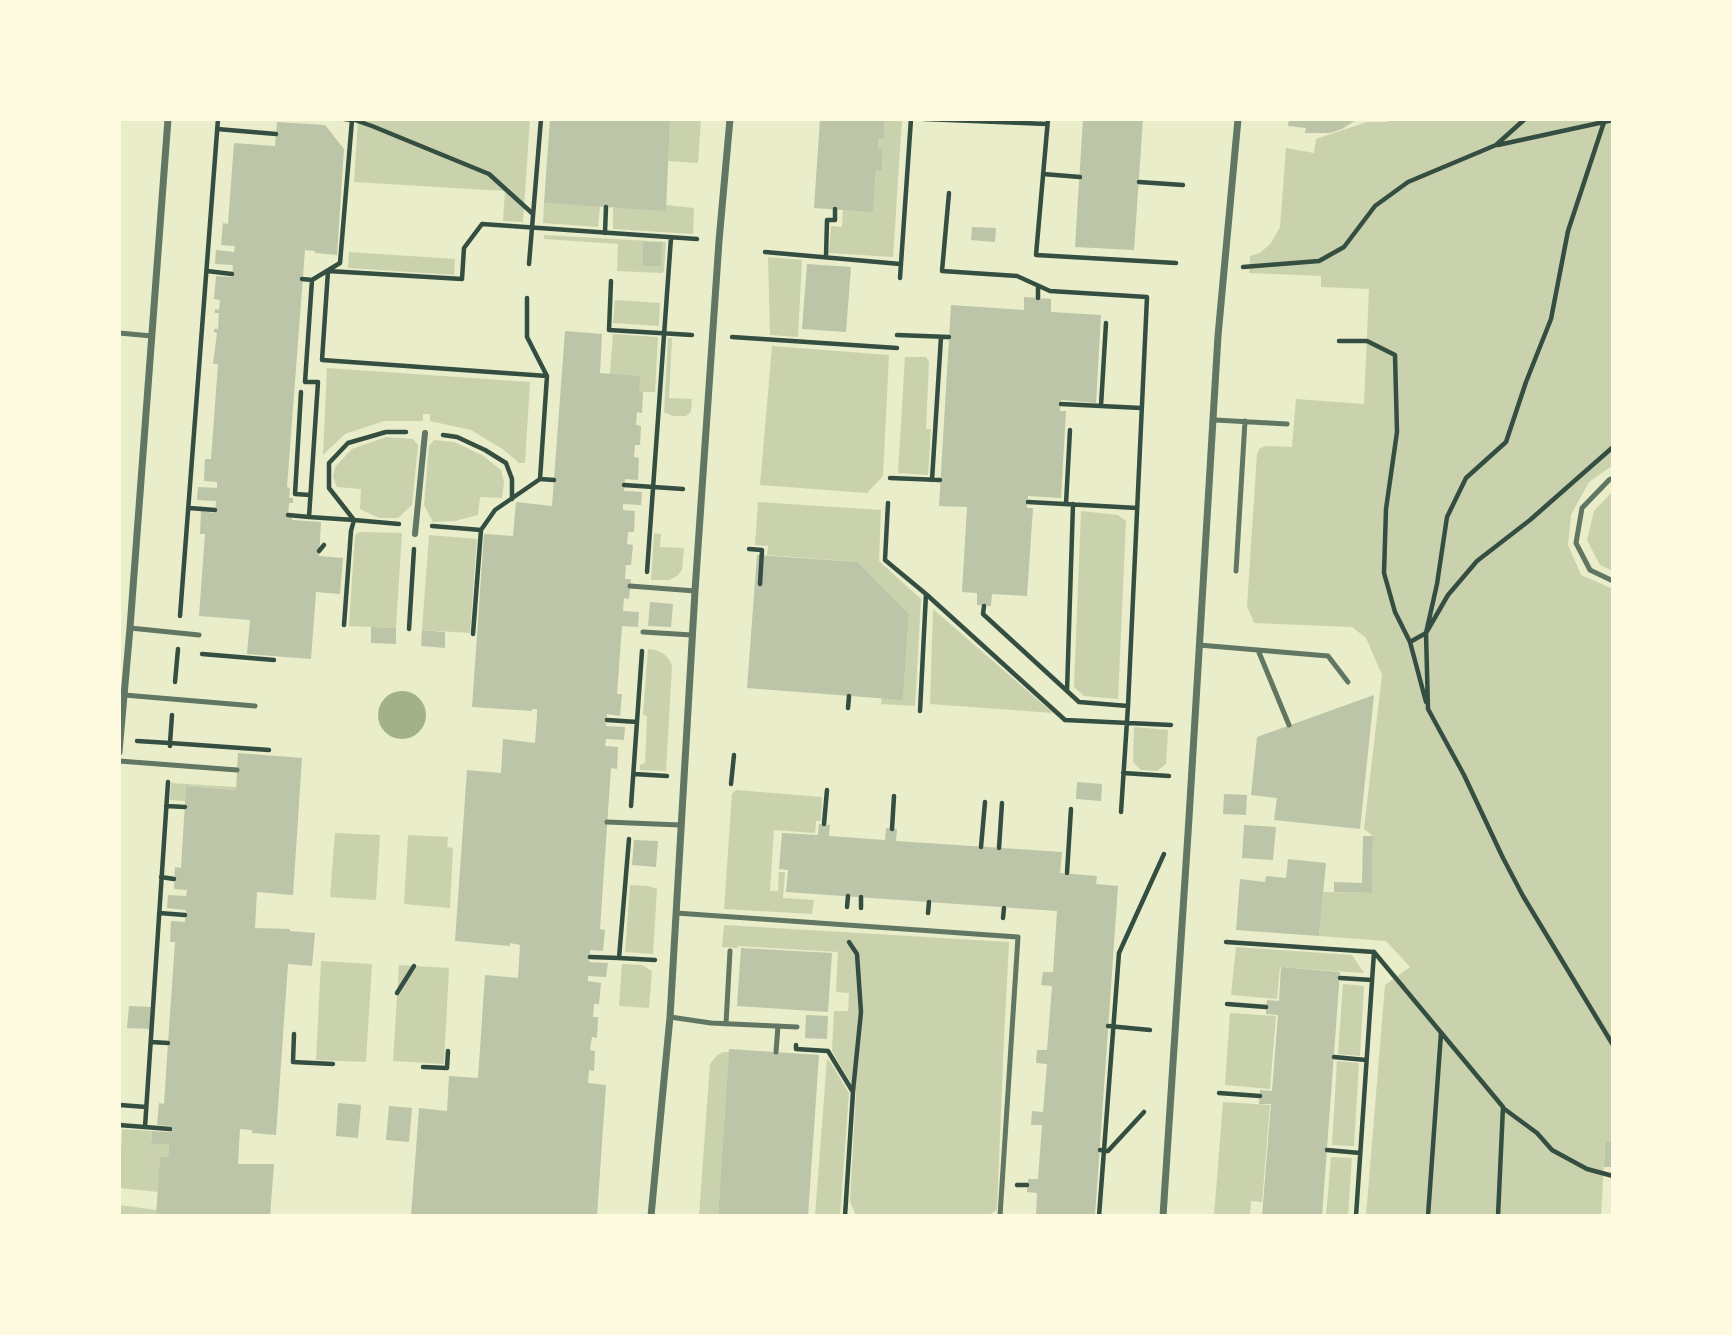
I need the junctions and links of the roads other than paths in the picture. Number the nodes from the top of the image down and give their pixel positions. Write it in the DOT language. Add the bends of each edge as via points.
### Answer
graph roads {
  1 [pos="168,119"];
  2 [pos="730,119"];
  3 [pos="1238,119"];
  4 [pos="119,334"];
  5 [pos="152,336"];
  6 [pos="1214,420"];
  7 [pos="1245,421"];
  8 [pos="1287,424"];
  9 [pos="425,433"];
  10 [pos="1613,478"];
  11 [pos="415,534"];
  12 [pos="1236,571"];
  13 [pos="1613,581"];
  14 [pos="630,586"];
  15 [pos="695,591"];
  16 [pos="130,628"];
  17 [pos="643,632"];
  18 [pos="199,635"];
  19 [pos="692,635"];
  20 [pos="1199,645"];
  21 [pos="1258,650"];
  22 [pos="1348,682"];
  23 [pos="121,695"];
  24 [pos="255,706"];
  25 [pos="1289,725"];
  26 [pos="120,740"];
  27 [pos="119,752"];
  28 [pos="119,761"];
  29 [pos="237,770"];
  30 [pos="607,822"];
  31 [pos="680,825"];
  32 [pos="676,913"];
  33 [pos="730,951"];
  34 [pos="670,1017"];
  35 [pos="726,1024"];
  36 [pos="778,1026"];
  37 [pos="797,1027"];
  38 [pos="776,1052"];
  39 [pos="652,1216"];
  40 [pos="1000,1216"];
  41 [pos="1163,1216"];
  1 -- 5 [label="street"];
  2 -- 15 [label="street"];
  3 -- 6 [label="street"];
  4 -- 5 [label="lane"];
  5 -- 16 [label="street"];
  6 -- 7 [label="lane"];
  6 -- 20 [label="street"];
  7 -- 8 [label="lane"];
  7 -- 12 [label="lane"];
  9 -- 11 [label="street"];
  10 -- 13 [label="lane" via="1582,508 1576,543 1590,570"];
  14 -- 15 [label="lane"];
  15 -- 19 [label="street"];
  16 -- 18 [label="lane"];
  16 -- 23 [label="street"];
  17 -- 19 [label="lane"];
  19 -- 31 [label="street"];
  20 -- 21 [label="lane"];
  20 -- 41 [label="street"];
  21 -- 22 [label="lane" via="1328,656"];
  21 -- 25 [label="lane"];
  23 -- 24 [label="lane"];
  23 -- 26 [label="street"];
  26 -- 27 [label="street"];
  28 -- 29 [label="lane"];
  30 -- 31 [label="lane"];
  31 -- 32 [label="street"];
  32 -- 34 [label="street"];
  32 -- 40 [label="lane" via="1018,937"];
  33 -- 35 [label="lane"];
  34 -- 35 [label="lane"];
  34 -- 39 [label="street"];
  35 -- 36 [label="lane"];
  36 -- 37 [label="lane"];
  36 -- 38 [label="lane"];
}
